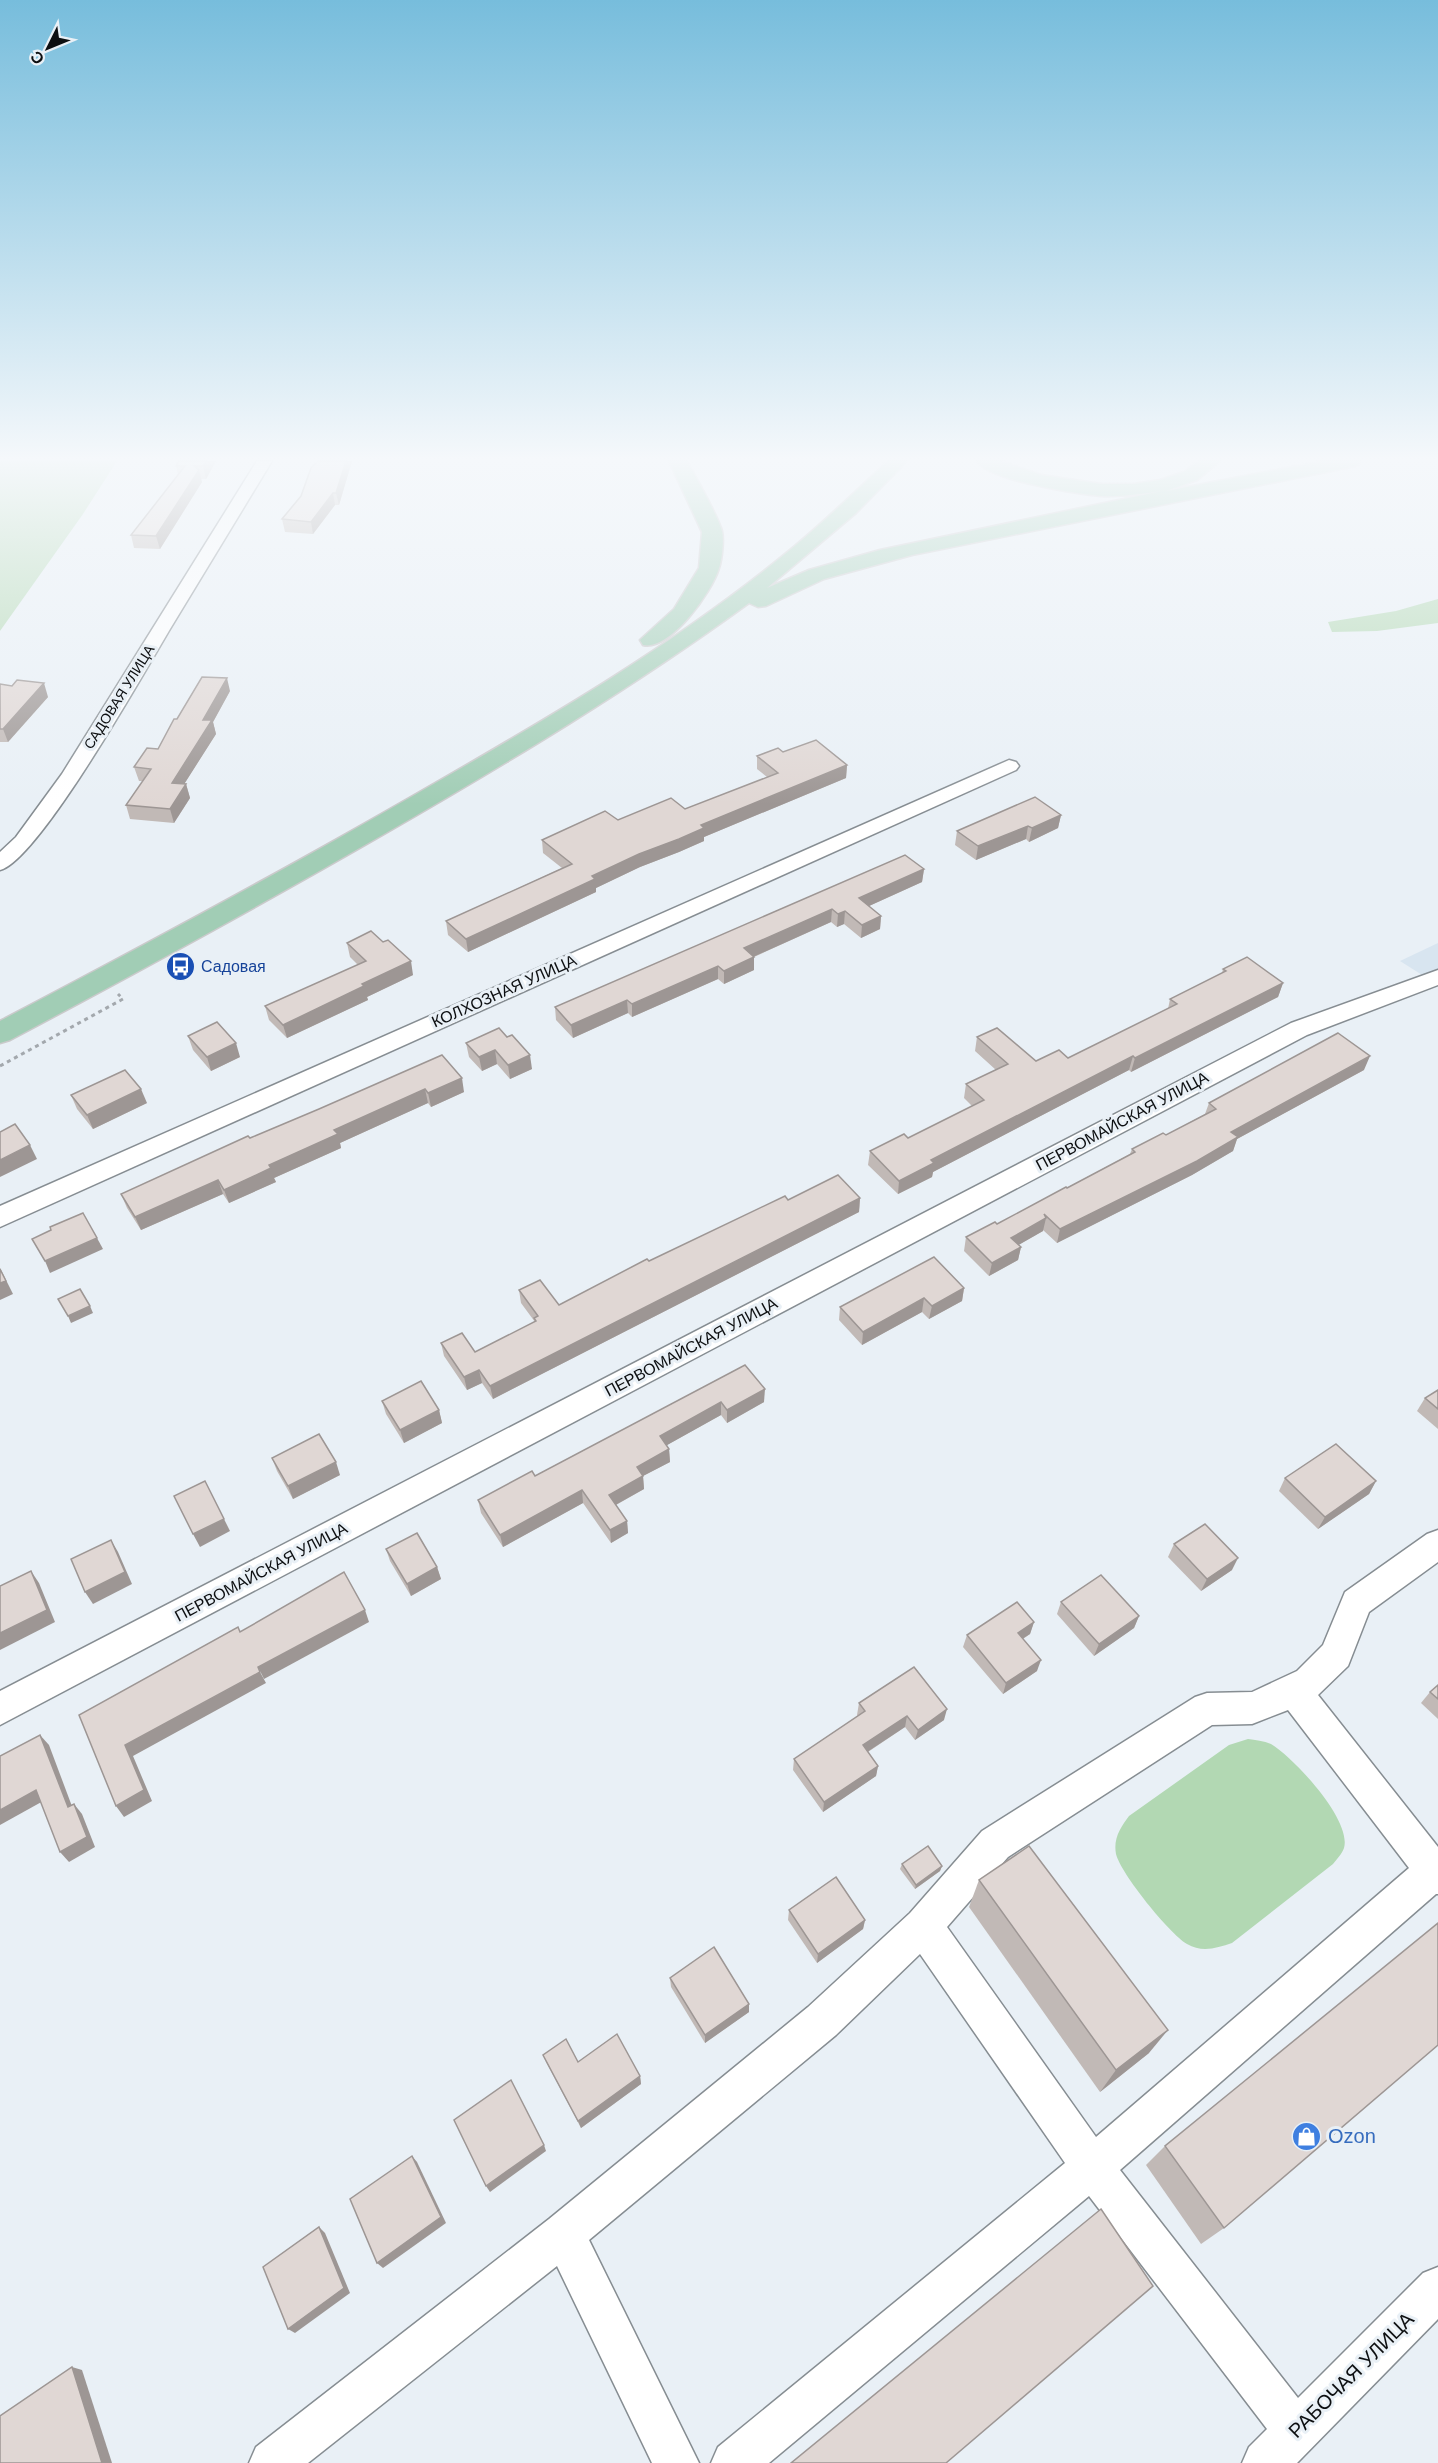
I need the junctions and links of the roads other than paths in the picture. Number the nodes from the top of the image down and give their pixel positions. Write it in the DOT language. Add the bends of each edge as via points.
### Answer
graph roads {
  1 [pos="193,576"];
  2 [pos="704,576"];
  3 [pos="770,576"];
  4 [pos="819,576"];
  5 [pos="589,702"];
  6 [pos="539,734"];
  7 [pos="1009,766"];
  8 [pos="0,864"];
  9 [pos="1438,977"];
  10 [pos="0,1033"];
  11 [pos="0,1217"];
  12 [pos="1438,1544"];
  13 [pos="1294,1691"];
  14 [pos="0,1709"];
  15 [pos="1436,1873"];
  16 [pos="923,1926"];
  17 [pos="1092,2167"];
  18 [pos="564,2234"];
  19 [pos="1438,2288"];
  20 [pos="1296,2431"];
  21 [pos="272,2463"];
  22 [pos="676,2463"];
  23 [pos="734,2463"];
  24 [pos="1265,2463"];
  1 -- 8 [label="street, САДОВАЯ УЛИЦА" via="70,776"];
  2 -- 6 [label="main road" via="683,613"];
  3 -- 5 [label="main road" via="727,610"];
  4 -- 5 [label="main road" via="760,599"];
  5 -- 6 [label="main road"];
  6 -- 10 [label="main road" via="320,861"];
  7 -- 11 [label="street, КОЛХОЗНАЯ УЛИЦА"];
  9 -- 14 [label="street, ПЕРВОМАЙСКАЯ УЛИЦА" via="1299,1029"];
  12 -- 13 [label="street" via="1357,1602 1336,1655"];
  13 -- 15 [label="street"];
  13 -- 16 [label="street" via="1252,1708 1207,1709 995,1845"];
  15 -- 17 [label="street"];
  16 -- 17 [label="street"];
  16 -- 18 [label="street" via="822,2021"];
  17 -- 20 [label="street"];
  17 -- 23 [label="street"];
  18 -- 21 [label="street"];
  18 -- 22 [label="street"];
  19 -- 20 [label="street, РАБОЧАЯ УЛИЦА"];
  20 -- 24 [label="street, РАБОЧАЯ УЛИЦА"];
}
